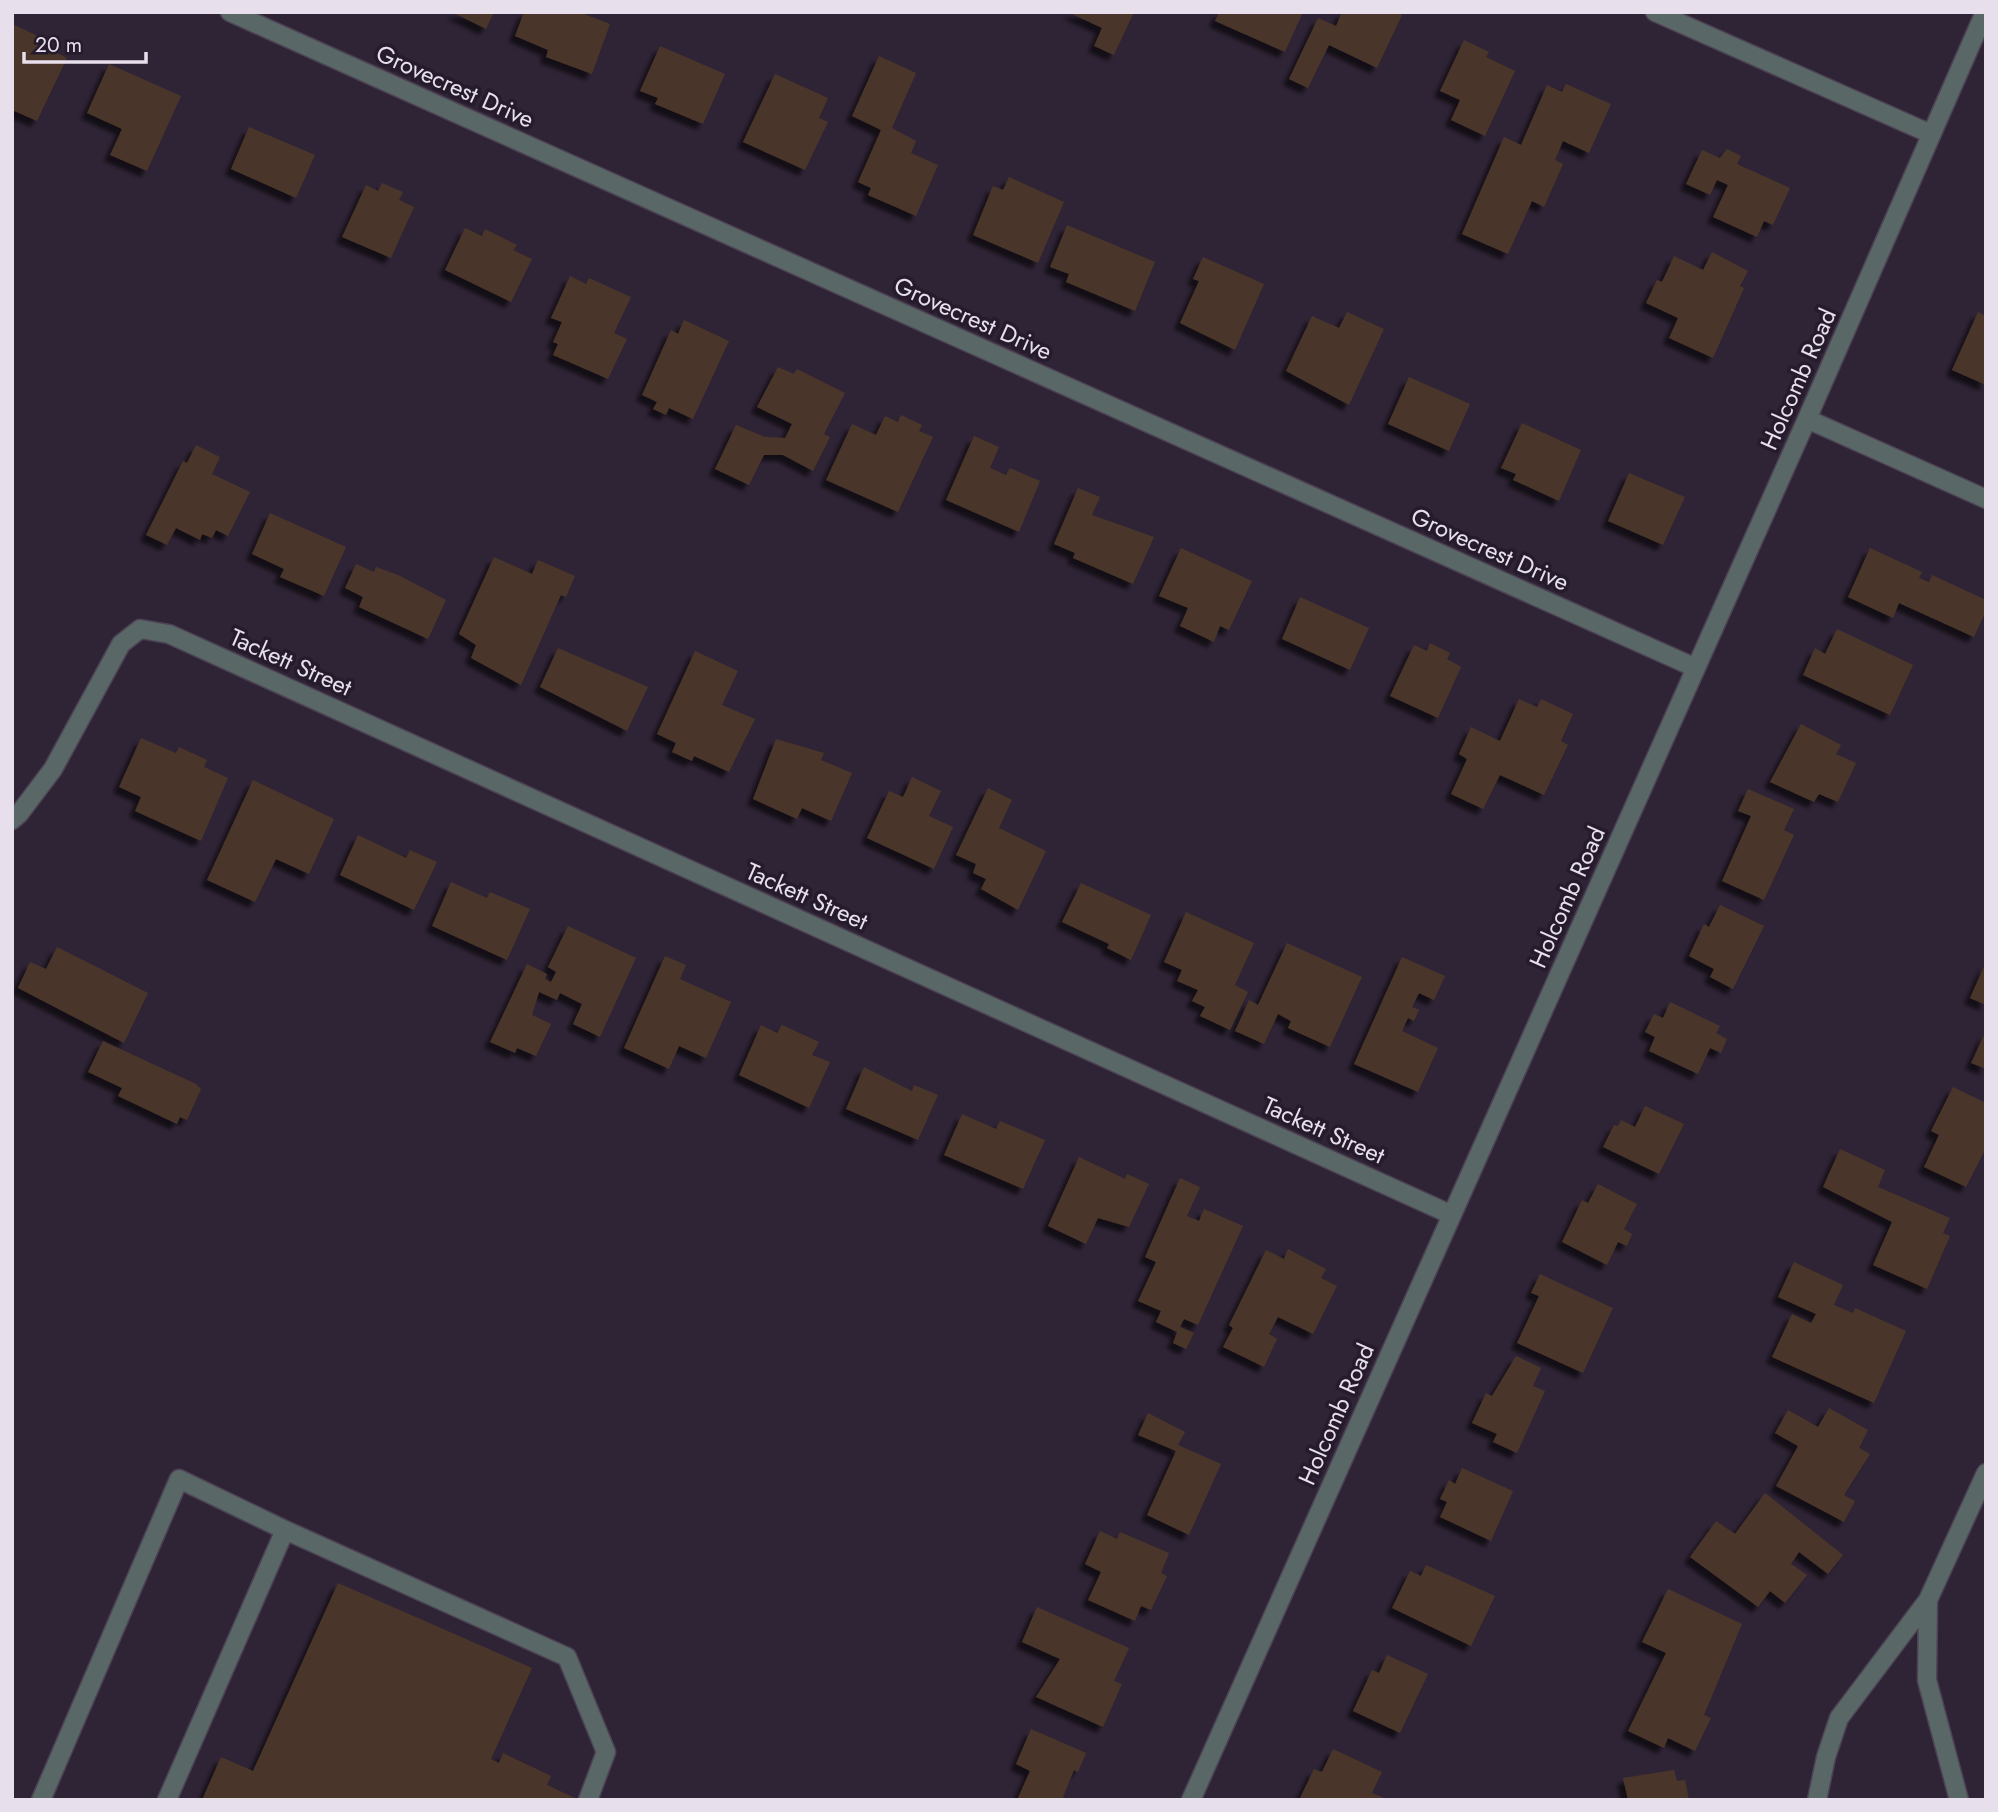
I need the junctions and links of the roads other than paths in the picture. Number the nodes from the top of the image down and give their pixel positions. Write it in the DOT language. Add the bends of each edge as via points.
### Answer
graph roads {
  1 [pos="230,12"];
  2 [pos="1655,12"];
  3 [pos="1985,12"];
  4 [pos="1931,134"];
  5 [pos="1807,419"];
  6 [pos="1986,499"];
  7 [pos="1696,668"];
  8 [pos="12,820"];
  9 [pos="1452,1215"];
  10 [pos="1986,1473"];
  11 [pos="285,1530"];
  12 [pos="1928,1600"];
  13 [pos="41,1800"];
  14 [pos="167,1800"];
  15 [pos="588,1800"];
  16 [pos="1191,1800"];
  17 [pos="1817,1800"];
  18 [pos="1959,1800"];
  1 -- 7 [label="street, Grovecrest Drive"];
  2 -- 4 [label="street"];
  3 -- 4 [label="street, Holcomb Road"];
  4 -- 5 [label="street, Holcomb Road"];
  5 -- 6 [label="street"];
  5 -- 7 [label="street, Holcomb Road"];
  7 -- 9 [label="street, Holcomb Road"];
  8 -- 9 [label="street, Tackett Street" via="53,769 121,644 140,629 169,634"];
  9 -- 16 [label="street, Holcomb Road"];
  10 -- 12 [label="street"];
  11 -- 13 [label="street" via="179,1479"];
  11 -- 14 [label="street"];
  11 -- 15 [label="street" via="567,1657 606,1752"];
  12 -- 17 [label="street" via="1839,1718"];
  12 -- 18 [label="street" via="1927,1681"];
}
